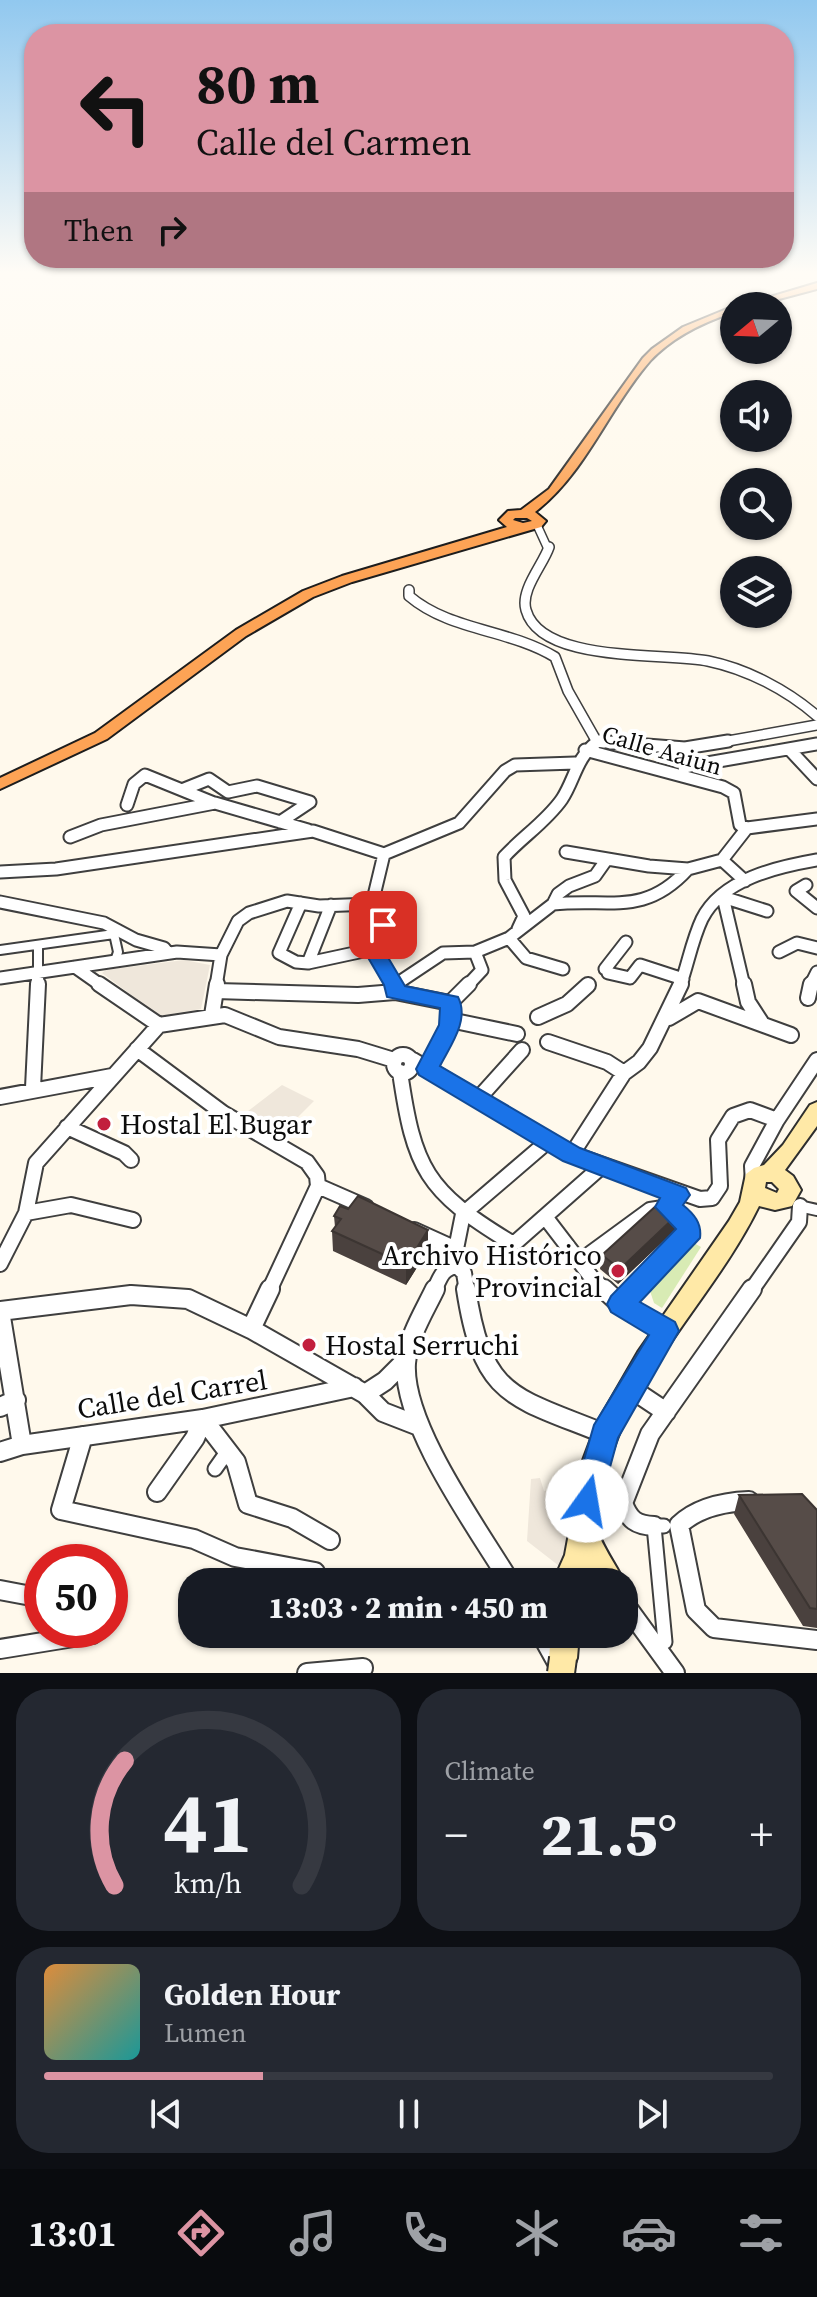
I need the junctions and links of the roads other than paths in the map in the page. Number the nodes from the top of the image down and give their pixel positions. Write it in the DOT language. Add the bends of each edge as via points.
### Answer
graph roads {
  1 [pos="666,349"];
  2 [pos="528,524"];
  3 [pos="409,590"];
  4 [pos="817,716"];
  5 [pos="817,725"];
  6 [pos="597,742"];
  7 [pos="817,744"];
  8 [pos="685,748"];
  9 [pos="789,749"];
  10 [pos="585,750"];
  11 [pos="575,763"];
  12 [pos="681,771"];
  13 [pos="0,777"];
  14 [pos="817,779"];
  15 [pos="0,784"];
  16 [pos="184,789"];
  17 [pos="215,803"];
  18 [pos="127,805"];
  19 [pos="817,819"];
  20 [pos="280,822"];
  21 [pos="747,828"];
  22 [pos="313,831"];
  23 [pos="70,837"];
  24 [pos="566,852"];
  25 [pos="384,854"];
  26 [pos="607,859"];
  27 [pos="722,860"];
  28 [pos="817,860"];
  29 [pos="688,869"];
  30 [pos="0,872"];
  31 [pos="745,881"];
  32 [pos="806,885"];
  33 [pos="723,897"];
  34 [pos="0,902"];
  35 [pos="301,903"];
  36 [pos="372,904"];
  37 [pos="553,904"];
  38 [pos="331,905"];
  39 [pos="817,908"];
  40 [pos="767,911"];
  41 [pos="513,935"];
  42 [pos="626,942"];
  43 [pos="38,945"];
  44 [pos="817,948"];
  45 [pos="373,949"];
  46 [pos="0,950"];
  47 [pos="475,952"];
  48 [pos="779,952"];
  49 [pos="168,953"];
  50 [pos="221,955"];
  51 [pos="115,961"];
  52 [pos="308,963"];
  53 [pos="75,967"];
  54 [pos="563,969"];
  55 [pos="38,972"];
  56 [pos="817,972"];
  57 [pos="0,978"];
  58 [pos="683,979"];
  59 [pos="588,985"];
  60 [pos="395,988"];
  61 [pos="216,991"];
  62 [pos="808,998"];
  63 [pos="450,1003"];
  64 [pos="212,1015"];
  65 [pos="538,1017"];
  66 [pos="669,1018"];
  67 [pos="450,1020"];
  68 [pos="761,1022"];
  69 [pos="159,1025"];
  70 [pos="517,1034"];
  71 [pos="791,1035"];
  72 [pos="548,1042"];
  73 [pos="137,1049"];
  74 [pos="522,1050"];
  75 [pos="817,1060"];
  76 [pos="397,1066"];
  77 [pos="427,1069"];
  78 [pos="624,1073"];
  79 [pos="112,1075"];
  80 [pos="33,1088"];
  81 [pos="0,1097"];
  82 [pos="478,1099"];
  83 [pos="817,1110"];
  84 [pos="777,1120"];
  85 [pos="67,1127"];
  86 [pos="547,1142"];
  87 [pos="572,1154"];
  88 [pos="131,1160"];
  89 [pos="601,1167"];
  90 [pos="318,1186"];
  91 [pos="774,1189"];
  92 [pos="673,1201"];
  93 [pos="26,1213"];
  94 [pos="463,1214"];
  95 [pos="546,1218"];
  96 [pos="133,1220"];
  97 [pos="579,1262"];
  98 [pos="452,1263"];
  99 [pos="0,1264"];
  100 [pos="620,1304"];
  101 [pos="0,1311"];
  102 [pos="251,1329"];
  103 [pos="666,1331"];
  104 [pos="406,1360"];
  105 [pos="630,1388"];
  106 [pos="359,1391"];
  107 [pos="8,1404"];
  108 [pos="666,1412"];
  109 [pos="203,1419"];
  110 [pos="419,1426"];
  111 [pos="605,1434"];
  112 [pos="83,1436"];
  113 [pos="22,1445"];
  114 [pos="0,1452"];
  115 [pos="228,1452"];
  116 [pos="215,1469"];
  117 [pos="157,1492"];
  118 [pos="769,1501"];
  119 [pos="667,1526"];
  120 [pos="326,1537"];
  121 [pos="294,1568"];
  122 [pos="502,1568"];
  123 [pos="594,1568"];
  124 [pos="0,1590"];
  125 [pos="24,1595"];
  126 [pos="638,1626"];
  127 [pos="817,1640"];
  128 [pos="665,1642"];
  129 [pos="24,1645"];
  130 [pos="0,1649"];
  131 [pos="363,1668"];
  132 [pos="307,1673"];
  133 [pos="675,1673"];
  1 -- 2 [label="highway" via="652,361 562,492"];
  2 -- 4 [label="street" via="549,547 526,597 526,611 542,630 604,654 709,661 752,676"];
  2 -- 13 [label="highway" via="299,592 230,632 92,733"];
  2 -- 15 [label="highway" via="297,599 241,633 101,736"];
  3 -- 6 [label="street" via="423,609 511,635 555,657"];
  5 -- 8 [label="street"];
  6 -- 8 [label="street"];
  6 -- 10 [label="street"];
  7 -- 9 [label="street"];
  8 -- 12 [label="street" via="688,757"];
  9 -- 12 [label="street"];
  9 -- 14 [label="street"];
  10 -- 11 [label="street"];
  10 -- 12 [label="street, Calle Aaiun"];
  11 -- 25 [label="street" via="515,765 459,823"];
  11 -- 41 [label="street" via="562,798 504,857 501,869 524,916"];
  12 -- 21 [label="street, Calle Aaiun" via="734,793 740,825"];
  16 -- 17 [label="street"];
  16 -- 18 [label="street" via="145,775 134,784"];
  16 -- 20 [label="street" via="209,779 228,792 257,786 310,802"];
  17 -- 20 [label="street"];
  17 -- 23 [label="street" via="101,825"];
  19 -- 21 [label="street"];
  20 -- 22 [label="street"];
  21 -- 27 [label="street"];
  22 -- 25 [label="street"];
  22 -- 30 [label="street" via="56,869"];
  24 -- 26 [label="street"];
  25 -- 36 [label="street"];
  26 -- 29 [label="street"];
  26 -- 37 [label="street" via="595,876 569,886"];
  27 -- 29 [label="street"];
  27 -- 31 [label="street"];
  28 -- 31 [label="street"];
  29 -- 37 [label="street" via="674,887 646,902"];
  31 -- 33 [label="street"];
  32 -- 39 [label="street" via="796,891"];
  33 -- 40 [label="street"];
  33 -- 58 [label="street" via="704,915"];
  33 -- 68 [label="street" via="748,1002"];
  34 -- 49 [label="street" via="104,923"];
  35 -- 38 [label="street"];
  35 -- 50 [label="street" via="282,902 245,915"];
  35 -- 52 [label="street" via="279,953"];
  36 -- 38 [label="street"];
  36 -- 45 [label="street" via="383,925"];
  37 -- 41 [label="street"];
  38 -- 52 [label="street"];
  41 -- 47 [label="street"];
  41 -- 54 [label="street" via="526,958"];
  42 -- 58 [label="street" via="606,971 630,978 640,965"];
  43 -- 46 [label="street"];
  43 -- 51 [label="street" via="114,934"];
  43 -- 55 [label="street"];
  44 -- 48 [label="street" via="797,943"];
  45 -- 52 [label="street"];
  45 -- 60 [label="street"];
  47 -- 60 [label="street" via="443,953"];
  47 -- 63 [label="street" via="482,970"];
  49 -- 50 [label="street"];
  49 -- 51 [label="street"];
  50 -- 61 [label="street"];
  51 -- 53 [label="street"];
  53 -- 55 [label="street"];
  53 -- 69 [label="street"];
  55 -- 57 [label="street"];
  55 -- 80 [label="street"];
  56 -- 62 [label="street"];
  58 -- 66 [label="street"];
  59 -- 65 [label="street" via="567,1004"];
  60 -- 61 [label="street" via="333,995"];
  60 -- 63 [label="street"];
  61 -- 64 [label="street"];
  63 -- 67 [label="street"];
  64 -- 69 [label="street"];
  64 -- 76 [label="street" via="229,1016 279,1037 358,1049"];
  66 -- 68 [label="street" via="698,1001"];
  66 -- 78 [label="street" via="645,1056"];
  67 -- 70 [label="street"];
  67 -- 77 [label="street"];
  68 -- 71 [label="street"];
  69 -- 73 [label="street"];
  72 -- 78 [label="street"];
  73 -- 79 [label="street"];
  73 -- 90 [label="street" via="223,1113 307,1162"];
  74 -- 82 [label="street"];
  75 -- 84 [label="street"];
  76 -- 77 [label="street" via="413,1068 413,1060"];
  76 -- 94 [label="street" via="413,1150 437,1190"];
  77 -- 82 [label="street"];
  78 -- 87 [label="street"];
  79 -- 80 [label="street"];
  79 -- 85 [label="street"];
  80 -- 81 [label="street"];
  82 -- 86 [label="street"];
  83 -- 91 [label="main road" via="790,1151"];
  84 -- 91 [label="street"];
  84 -- 92 [label="street" via="739,1109 718,1140 720,1188 715,1196"];
  85 -- 88 [label="street"];
  85 -- 93 [label="street" via="36,1163"];
  86 -- 87 [label="street"];
  86 -- 94 [label="street"];
  87 -- 89 [label="street"];
  89 -- 92 [label="street"];
  89 -- 95 [label="street"];
  90 -- 98 [label="street" via="394,1220"];
  90 -- 102 [label="street"];
  91 -- 103 [label="main road" via="735,1230"];
  91 -- 108 [label="street" via="799,1222"];
  92 -- 97 [label="street" via="650,1210"];
  92 -- 100 [label="street" via="689,1229 688,1238"];
  93 -- 96 [label="street" via="71,1205"];
  93 -- 99 [label="street"];
  94 -- 95 [label="street" via="513,1243"];
  94 -- 98 [label="street"];
  95 -- 97 [label="street"];
  97 -- 100 [label="street"];
  98 -- 104 [label="street"];
  98 -- 111 [label="street" via="464,1273 476,1344 504,1391"];
  100 -- 103 [label="street"];
  101 -- 102 [label="street" via="160,1295 196,1301"];
  101 -- 107 [label="street"];
  102 -- 106 [label="street"];
  103 -- 105 [label="main road"];
  104 -- 106 [label="street" via="385,1381"];
  104 -- 110 [label="street"];
  105 -- 108 [label="street"];
  105 -- 111 [label="main road"];
  106 -- 109 [label="street, Calle del Carrel"];
  106 -- 110 [label="street" via="383,1412"];
  107 -- 113 [label="street"];
  108 -- 119 [label="street" via="650,1434 623,1503 628,1517 639,1525"];
  109 -- 112 [label="street, Calle del Carrel"];
  109 -- 115 [label="street"];
  109 -- 117 [label="street"];
  110 -- 122 [label="street"];
  111 -- 123 [label="main road" via="590,1483 585,1533"];
  112 -- 113 [label="street, Calle del Carrel"];
  112 -- 121 [label="street" via="61,1510"];
  113 -- 114 [label="street, Calle del Carrel"];
  115 -- 116 [label="street"];
  115 -- 120 [label="street" via="248,1504 292,1518"];
  118 -- 119 [label="street" via="730,1501"];
  119 -- 127 [label="street" via="696,1610 714,1628"];
  119 -- 128 [label="street"];
  124 -- 125 [label="street"];
  126 -- 133 [label="street"];
  129 -- 130 [label="street"];
  131 -- 132 [label="street"];
}
